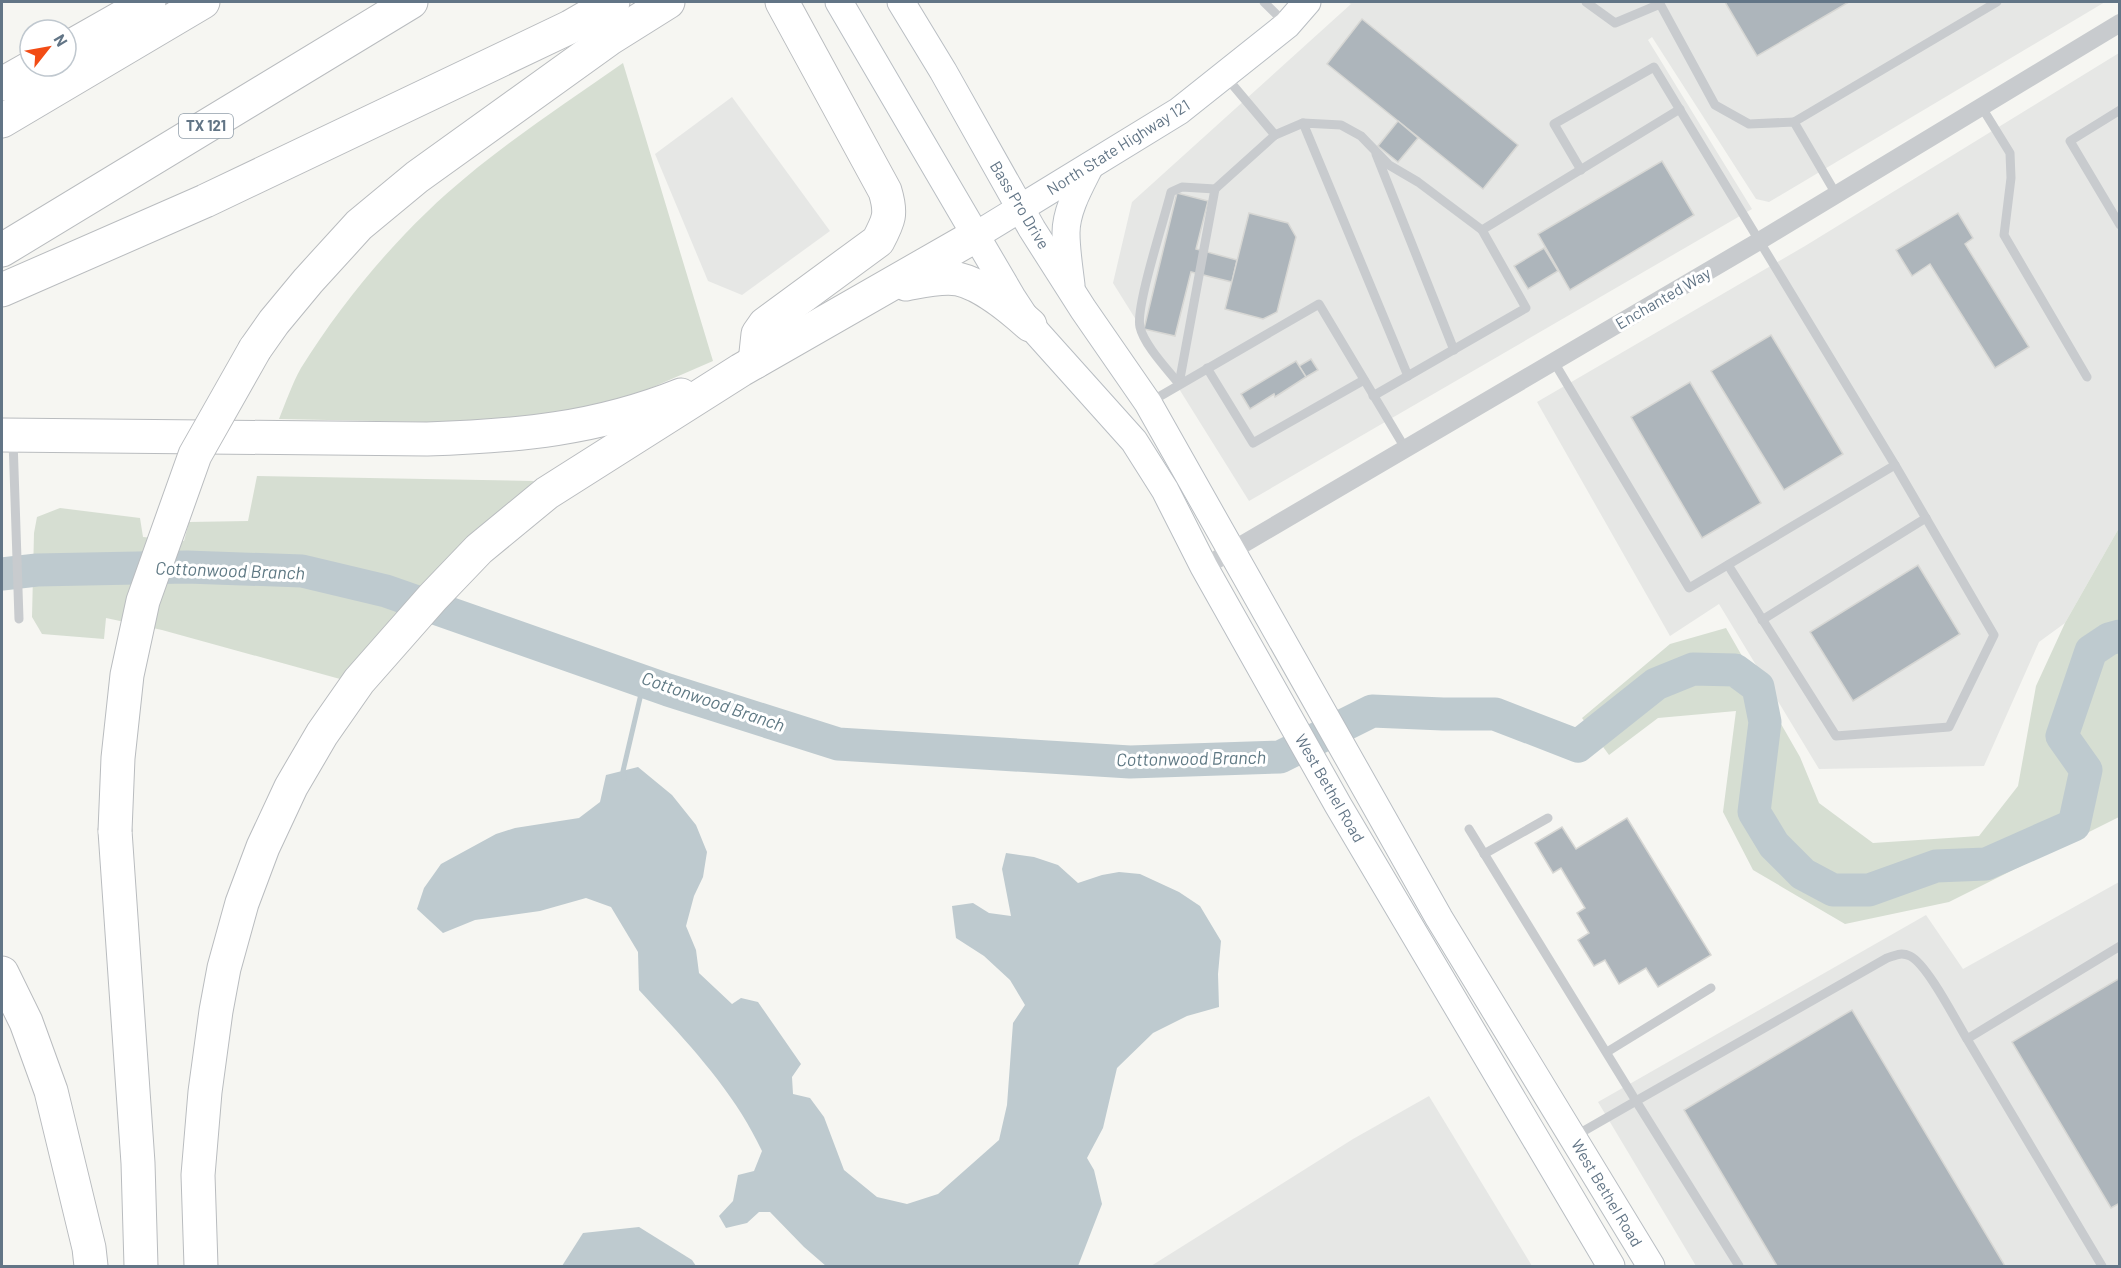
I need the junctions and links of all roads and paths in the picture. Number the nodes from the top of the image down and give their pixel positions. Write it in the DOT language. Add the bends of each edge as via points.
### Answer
graph roads {
  1 [pos="148,2"];
  2 [pos="203,2"];
  3 [pos="411,2"];
  4 [pos="613,2"];
  5 [pos="668,2"];
  6 [pos="782,2"];
  7 [pos="839,2"];
  8 [pos="901,2"];
  9 [pos="1264,2"];
  10 [pos="1306,2"];
  11 [pos="1586,2"];
  12 [pos="1997,2"];
  13 [pos="1659,3"];
  14 [pos="2120,23"];
  15 [pos="1287,25"];
  16 [pos="78,42"];
  17 [pos="18,75"];
  18 [pos="1224,75"];
  19 [pos="2,84"];
  20 [pos="1981,106"];
  21 [pos="1680,109"];
  22 [pos="2120,110"];
  23 [pos="2,121"];
  24 [pos="1794,122"];
  25 [pos="1303,123"];
  26 [pos="1275,135"];
  27 [pos="1374,149"];
  28 [pos="1090,166"];
  29 [pos="1581,170"];
  30 [pos="1215,189"];
  31 [pos="1836,194"];
  32 [pos="1020,208"];
  33 [pos="2120,225"];
  34 [pos="1482,230"];
  35 [pos="975,236"];
  36 [pos="1761,240"];
  37 [pos="2,250"];
  38 [pos="890,286"];
  39 [pos="1071,289"];
  40 [pos="2,290"];
  41 [pos="1030,325"];
  42 [pos="1454,350"];
  43 [pos="1554,362"];
  44 [pos="748,366"];
  45 [pos="1207,368"];
  46 [pos="1408,376"];
  47 [pos="2087,377"];
  48 [pos="1364,380"];
  49 [pos="1179,384"];
  50 [pos="1373,396"];
  51 [pos="1148,403"];
  52 [pos="7,435"];
  53 [pos="1405,448"];
  54 [pos="1895,465"];
  55 [pos="1926,518"];
  56 [pos="1232,550"];
  57 [pos="1728,565"];
  58 [pos="1204,567"];
  59 [pos="19,619"];
  60 [pos="1762,620"];
  61 [pos="1548,818"];
  62 [pos="1469,829"];
  63 [pos="1484,854"];
  64 [pos="2120,946"];
  65 [pos="2,973"];
  66 [pos="1711,988"];
  67 [pos="1967,1039"];
  68 [pos="1607,1052"];
  69 [pos="1636,1101"];
  70 [pos="1573,1138"];
  71 [pos="1545,1154"];
  72 [pos="91,1266"];
  73 [pos="141,1266"];
  74 [pos="201,1266"];
  75 [pos="1611,1266"];
  76 [pos="1651,1266"];
  77 [pos="1739,1266"];
  78 [pos="2102,1266"];
  1 -- 16 [label="highway"];
  2 -- 23 [label="highway"];
  3 -- 37 [label="highway, TX 121"];
  4 -- 40 [label="highway" via="570,27 216,195"];
  5 -- 73 [label="highway, bridge" via="609,39 426,170 359,225 274,322 195,455 143,601 127,675 118,758 115,831 138,1163"];
  6 -- 44 [label="highway" via="885,191 890,208 888,223 878,241 765,324"];
  7 -- 35 [label="main road"];
  8 -- 32 [label="main road, Bass Pro Drive"];
  9 -- 15 [label="lane"];
  10 -- 15 [label="main road, North State Highway 121"];
  11 -- 13 [label="lane" via="1615,23"];
  12 -- 24 [label="lane"];
  13 -- 24 [label="lane" via="1715,105 1749,124"];
  14 -- 20 [label="street, Enchanted Way"];
  15 -- 18 [label="main road, North State Highway 121"];
  17 -- 19 [label="highway"];
  18 -- 26 [label="lane"];
  18 -- 28 [label="main road, North State Highway 121" via="1179,111"];
  20 -- 31 [label="street, Enchanted Way"];
  20 -- 47 [label="lane" via="2010,153 2004,235"];
  21 -- 29 [label="lane"];
  21 -- 29 [label="lane" via="1654,67 1554,124"];
  21 -- 36 [label="lane"];
  22 -- 33 [label="lane" via="2070,141"];
  24 -- 31 [label="lane"];
  25 -- 26 [label="lane"];
  25 -- 27 [label="lane" via="1341,125"];
  25 -- 46 [label="lane"];
  26 -- 30 [label="lane"];
  27 -- 34 [label="lane" via="1389,165"];
  27 -- 42 [label="lane"];
  28 -- 32 [label="main road, North State Highway 121"];
  28 -- 39 [label="main road" via="1066,231"];
  29 -- 34 [label="lane"];
  30 -- 49 [label="lane"];
  30 -- 49 [label="lane" via="1182,187 1171,192 1142,302 1140,327"];
  31 -- 36 [label="street, Enchanted Way"];
  32 -- 35 [label="main road, North State Highway 121"];
  32 -- 39 [label="main road, Bass Pro Drive"];
  34 -- 42 [label="lane" via="1526,308"];
  35 -- 38 [label="highway"];
  35 -- 41 [label="main road"];
  36 -- 43 [label="street, Enchanted Way"];
  36 -- 54 [label="lane"];
  38 -- 41 [label="highway" via="959,279 1005,304"];
  38 -- 44 [label="highway"];
  39 -- 51 [label="main road, Bass Pro Drive"];
  41 -- 58 [label="main road, West Bethel Road" via="1134,441 1165,490"];
  42 -- 46 [label="lane"];
  43 -- 53 [label="street, Enchanted Way"];
  43 -- 57 [label="lane" via="1689,588"];
  44 -- 52 [label="highway" via="619,416 563,429 496,437"];
  44 -- 74 [label="highway" via="548,493 479,549 359,681 321,734 263,847 224,968 199,1163"];
  45 -- 48 [label="lane" via="1253,443"];
  45 -- 48 [label="lane" via="1319,304"];
  45 -- 49 [label="lane"];
  46 -- 50 [label="lane"];
  48 -- 50 [label="lane"];
  49 -- 51 [label="lane"];
  50 -- 53 [label="lane"];
  51 -- 56 [label="main road, West Bethel Road"];
  52 -- 59 [label="lane" via="16,509"];
  53 -- 56 [label="street, Enchanted Way"];
  54 -- 55 [label="lane"];
  54 -- 57 [label="lane"];
  55 -- 60 [label="lane"];
  55 -- 60 [label="lane" via="1994,635 1948,727 1836,736"];
  56 -- 58 [label="street, Enchanted Way"];
  56 -- 70 [label="main road, West Bethel Road" via="1438,918"];
  57 -- 60 [label="lane"];
  58 -- 71 [label="main road, West Bethel Road" via="1338,805"];
  61 -- 63 [label="lane"];
  62 -- 63 [label="lane"];
  63 -- 68 [label="lane"];
  64 -- 67 [label="lane"];
  65 -- 72 [label="highway" via="26,1022 51,1091"];
  66 -- 68 [label="lane"];
  67 -- 69 [label="lane" via="1923,968 1912,957 1900,953"];
  67 -- 78 [label="lane"];
  68 -- 69 [label="lane"];
  69 -- 70 [label="lane"];
  69 -- 77 [label="lane"];
  70 -- 71 [label="main road"];
  70 -- 76 [label="main road, West Bethel Road"];
  71 -- 75 [label="main road, West Bethel Road"];
}
